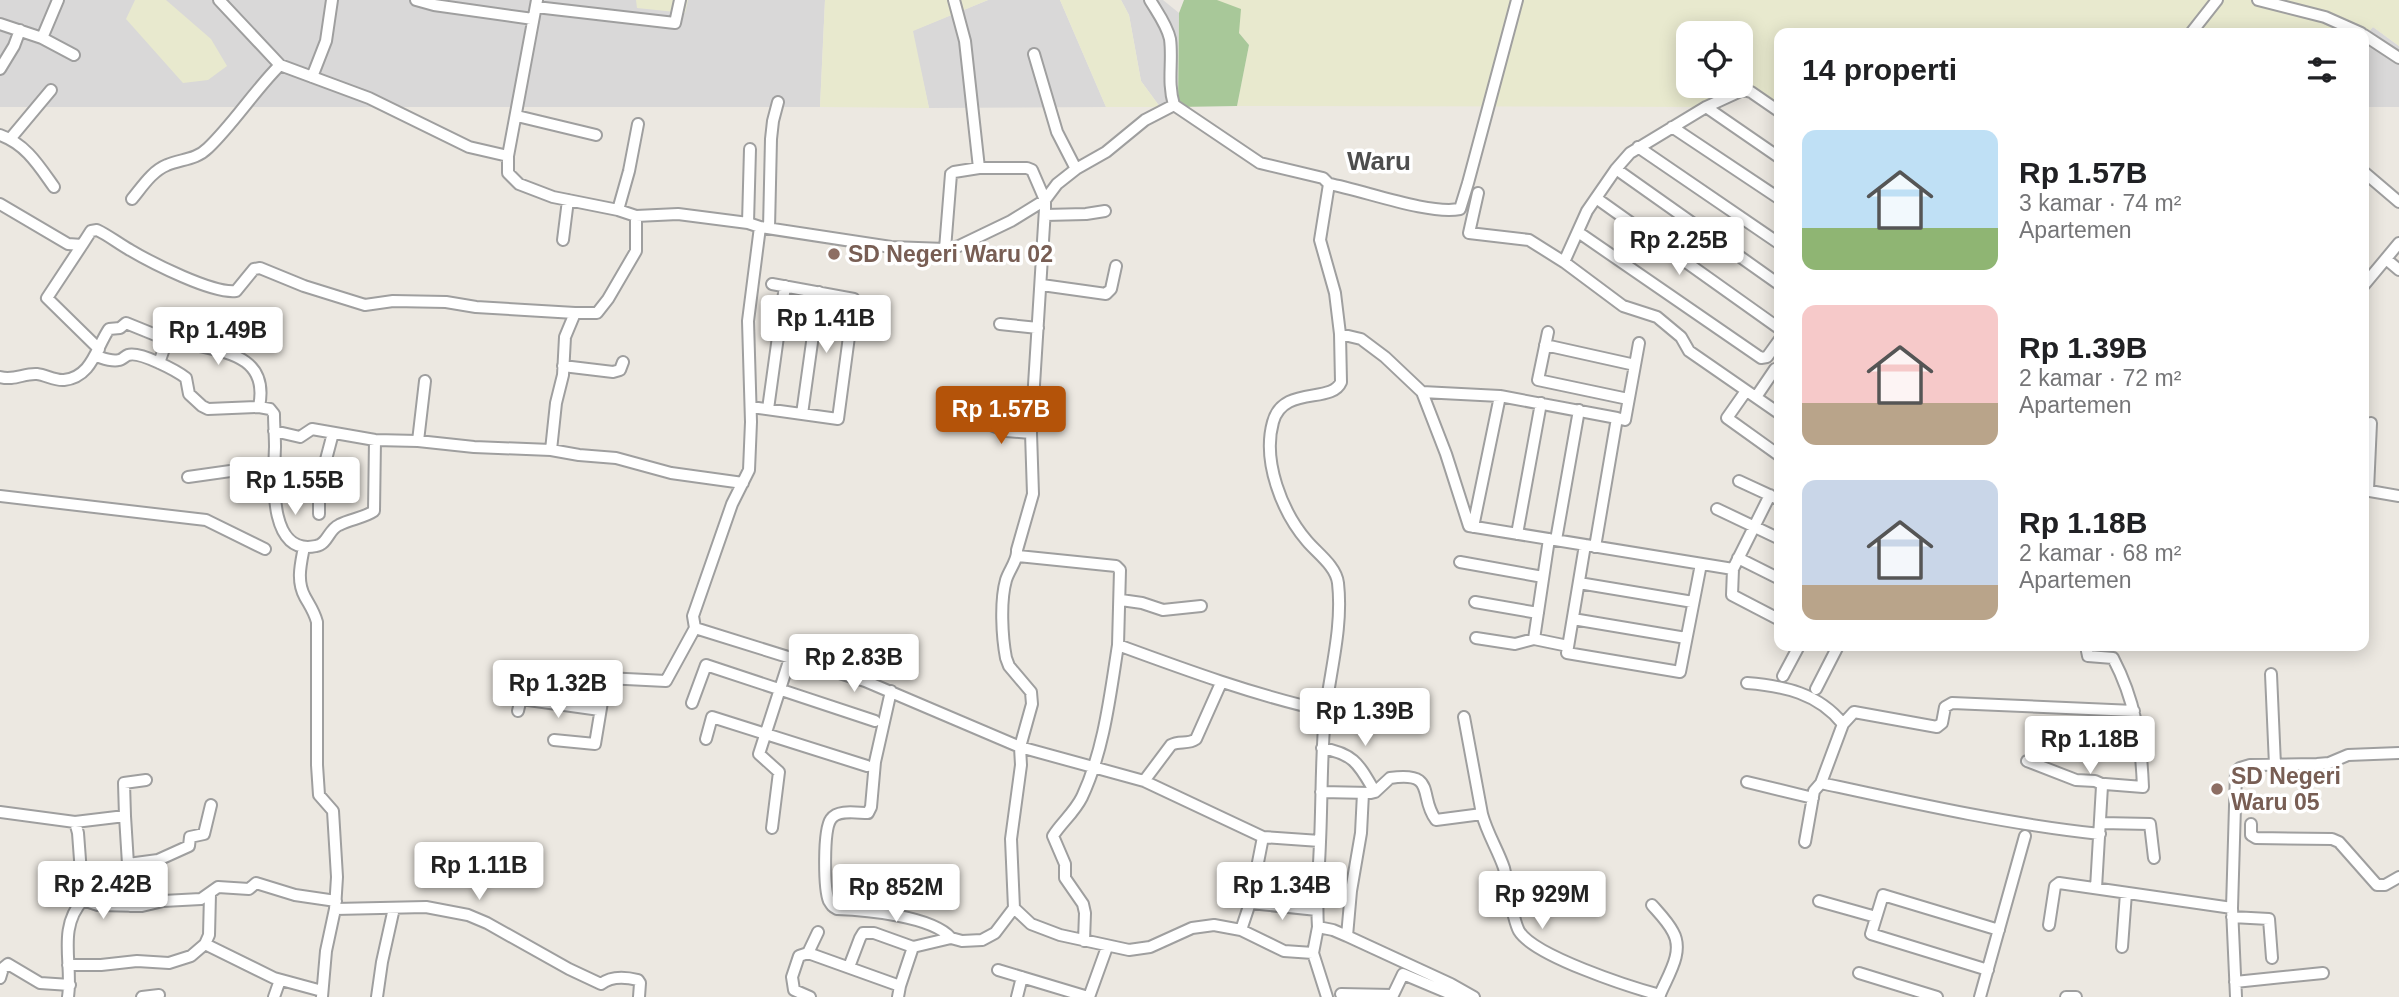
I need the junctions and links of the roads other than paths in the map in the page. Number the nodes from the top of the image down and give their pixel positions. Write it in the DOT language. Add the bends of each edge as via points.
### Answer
graph roads {
  1 [pos="58,0"];
  2 [pos="219,0"];
  3 [pos="332,0"];
  4 [pos="416,0"];
  5 [pos="680,0"];
  6 [pos="954,0"];
  7 [pos="1150,0"];
  8 [pos="1517,0"];
  9 [pos="2217,0"];
  10 [pos="2258,0"];
  11 [pos="535,9"];
  12 [pos="0,24"];
  13 [pos="2195,28"];
  14 [pos="2349,28"];
  15 [pos="20,30"];
  16 [pos="42,38"];
  17 [pos="2369,39"];
  18 [pos="1034,54"];
  19 [pos="74,55"];
  20 [pos="2399,58"];
  21 [pos="280,65"];
  22 [pos="0,69"];
  23 [pos="312,77"];
  24 [pos="51,90"];
  25 [pos="778,103"];
  26 [pos="1174,104"];
  27 [pos="1706,107"];
  28 [pos="1774,108"];
  29 [pos="517,116"];
  30 [pos="638,124"];
  31 [pos="1672,127"];
  32 [pos="596,135"];
  33 [pos="5,137"];
  34 [pos="1638,147"];
  35 [pos="750,149"];
  36 [pos="1774,154"];
  37 [pos="508,156"];
  38 [pos="979,169"];
  39 [pos="1076,169"];
  40 [pos="1616,169"];
  41 [pos="2369,176"];
  42 [pos="1329,184"];
  43 [pos="54,187"];
  44 [pos="1478,193"];
  45 [pos="1774,196"];
  46 [pos="1596,198"];
  47 [pos="132,199"];
  48 [pos="568,200"];
  49 [pos="1045,200"];
  50 [pos="2399,202"];
  51 [pos="0,204"];
  52 [pos="618,211"];
  53 [pos="1105,211"];
  54 [pos="1045,215"];
  55 [pos="636,216"];
  56 [pos="748,223"];
  57 [pos="764,228"];
  58 [pos="1578,232"];
  59 [pos="563,240"];
  60 [pos="1774,240"];
  61 [pos="2399,243"];
  62 [pos="82,245"];
  63 [pos="946,249"];
  64 [pos="2386,259"];
  65 [pos="1564,262"];
  66 [pos="1116,266"];
  67 [pos="2399,270"];
  68 [pos="2369,279"];
  69 [pos="1774,281"];
  70 [pos="772,284"];
  71 [pos="1042,285"];
  72 [pos="785,286"];
  73 [pos="819,292"];
  74 [pos="575,313"];
  75 [pos="1000,324"];
  76 [pos="1774,325"];
  77 [pos="1038,328"];
  78 [pos="1548,332"];
  79 [pos="1340,334"];
  80 [pos="168,340"];
  81 [pos="1639,343"];
  82 [pos="1545,345"];
  83 [pos="1774,346"];
  84 [pos="98,353"];
  85 [pos="623,362"];
  86 [pos="159,363"];
  87 [pos="1635,365"];
  88 [pos="563,366"];
  89 [pos="1774,370"];
  90 [pos="0,377"];
  91 [pos="425,381"];
  92 [pos="1422,392"];
  93 [pos="1751,394"];
  94 [pos="1500,396"];
  95 [pos="1628,399"];
  96 [pos="1541,403"];
  97 [pos="258,407"];
  98 [pos="751,407"];
  99 [pos="768,410"];
  100 [pos="1774,410"];
  101 [pos="1579,411"];
  102 [pos="802,414"];
  103 [pos="1617,418"];
  104 [pos="981,421"];
  105 [pos="2371,423"];
  106 [pos="274,431"];
  107 [pos="333,433"];
  108 [pos="1031,433"];
  109 [pos="375,440"];
  110 [pos="418,441"];
  111 [pos="551,450"];
  112 [pos="2369,450"];
  113 [pos="1774,452"];
  114 [pos="273,465"];
  115 [pos="324,472"];
  116 [pos="188,477"];
  117 [pos="1739,481"];
  118 [pos="743,483"];
  119 [pos="2369,491"];
  120 [pos="0,496"];
  121 [pos="2399,496"];
  122 [pos="1774,497"];
  123 [pos="1774,498"];
  124 [pos="1717,509"];
  125 [pos="319,514"];
  126 [pos="1473,527"];
  127 [pos="1754,527"];
  128 [pos="1517,534"];
  129 [pos="1774,536"];
  130 [pos="1552,540"];
  131 [pos="1590,546"];
  132 [pos="304,547"];
  133 [pos="265,548"];
  134 [pos="1018,556"];
  135 [pos="1738,558"];
  136 [pos="1460,562"];
  137 [pos="1700,564"];
  138 [pos="1733,569"];
  139 [pos="1774,576"];
  140 [pos="1543,577"];
  141 [pos="1579,583"];
  142 [pos="1121,600"];
  143 [pos="1475,601"];
  144 [pos="1693,602"];
  145 [pos="1201,606"];
  146 [pos="1538,613"];
  147 [pos="1774,617"];
  148 [pos="1573,619"];
  149 [pos="695,628"];
  150 [pos="1476,638"];
  151 [pos="1686,638"];
  152 [pos="1534,639"];
  153 [pos="1118,645"];
  154 [pos="1568,646"];
  155 [pos="1796,651"];
  156 [pos="1836,651"];
  157 [pos="2087,651"];
  158 [pos="790,658"];
  159 [pos="2271,674"];
  160 [pos="1783,676"];
  161 [pos="606,678"];
  162 [pos="1221,682"];
  163 [pos="1747,683"];
  164 [pos="1816,689"];
  165 [pos="780,690"];
  166 [pos="891,691"];
  167 [pos="692,703"];
  168 [pos="600,710"];
  169 [pos="1326,711"];
  170 [pos="2134,711"];
  171 [pos="1464,717"];
  172 [pos="875,721"];
  173 [pos="1843,723"];
  174 [pos="766,733"];
  175 [pos="706,739"];
  176 [pos="554,740"];
  177 [pos="1020,747"];
  178 [pos="1322,748"];
  179 [pos="2398,758"];
  180 [pos="2027,761"];
  181 [pos="2274,765"];
  182 [pos="867,766"];
  183 [pos="1093,768"];
  184 [pos="146,780"];
  185 [pos="1144,781"];
  186 [pos="1747,782"];
  187 [pos="1821,783"];
  188 [pos="2104,785"];
  189 [pos="1321,792"];
  190 [pos="1376,792"];
  191 [pos="1363,793"];
  192 [pos="1813,797"];
  193 [pos="211,804"];
  194 [pos="0,813"];
  195 [pos="1482,814"];
  196 [pos="125,816"];
  197 [pos="75,822"];
  198 [pos="2251,824"];
  199 [pos="772,828"];
  200 [pos="2100,829"];
  201 [pos="2025,836"];
  202 [pos="1263,837"];
  203 [pos="1320,841"];
  204 [pos="1805,842"];
  205 [pos="2154,858"];
  206 [pos="128,864"];
  207 [pos="2399,877"];
  208 [pos="2096,888"];
  209 [pos="2126,893"];
  210 [pos="210,894"];
  211 [pos="83,901"];
  212 [pos="1819,901"];
  213 [pos="1250,903"];
  214 [pos="335,905"];
  215 [pos="1652,905"];
  216 [pos="130,906"];
  217 [pos="394,908"];
  218 [pos="1014,908"];
  219 [pos="1317,910"];
  220 [pos="2232,912"];
  221 [pos="1876,917"];
  222 [pos="2049,925"];
  223 [pos="1318,927"];
  224 [pos="1241,930"];
  225 [pos="1999,930"];
  226 [pos="818,932"];
  227 [pos="1347,936"];
  228 [pos="951,938"];
  229 [pos="1084,941"];
  230 [pos="205,944"];
  231 [pos="913,947"];
  232 [pos="1107,947"];
  233 [pos="2122,947"];
  234 [pos="808,953"];
  235 [pos="1313,953"];
  236 [pos="2272,958"];
  237 [pos="68,965"];
  238 [pos="849,967"];
  239 [pos="998,970"];
  240 [pos="1987,970"];
  241 [pos="1859,973"];
  242 [pos="2323,973"];
  243 [pos="1022,977"];
  244 [pos="0,978"];
  245 [pos="280,980"];
  246 [pos="2235,982"];
  247 [pos="601,984"];
  248 [pos="69,991"];
  249 [pos="899,992"];
  250 [pos="322,994"];
  251 [pos="1341,994"];
  252 [pos="159,995"];
  253 [pos="1392,996"];
  254 [pos="1660,996"];
  255 [pos="142,997"];
  256 [pos="274,997"];
  257 [pos="377,997"];
  258 [pos="603,997"];
  259 [pos="639,997"];
  260 [pos="810,997"];
  261 [pos="1017,997"];
  262 [pos="1088,997"];
  263 [pos="1327,997"];
  264 [pos="1458,997"];
  265 [pos="1474,997"];
  266 [pos="1937,997"];
  267 [pos="1980,997"];
  268 [pos="2066,997"];
  269 [pos="2076,997"];
  270 [pos="2236,997"];
  1 -- 16 [label="street"];
  2 -- 21 [label="street"];
  3 -- 23 [label="street" via="326,41"];
  4 -- 11 [label="street" via="434,5"];
  5 -- 11 [label="street" via="676,23"];
  6 -- 38 [label="street" via="965,41"];
  7 -- 26 [label="street" via="1169,37"];
  8 -- 42 [label="street" via="1460,209 1437,209"];
  9 -- 13 [label="street"];
  10 -- 14 [label="street"];
  11 -- 29 [label="street"];
  12 -- 15 [label="street"];
  15 -- 16 [label="street"];
  15 -- 22 [label="street"];
  16 -- 19 [label="street"];
  17 -- 20 [label="street"];
  18 -- 39 [label="street" via="1057,132"];
  21 -- 23 [label="street"];
  21 -- 47 [label="street" via="207,149 160,168"];
  23 -- 37 [label="street" via="394,109 469,147"];
  24 -- 33 [label="street"];
  25 -- 57 [label="street"];
  26 -- 39 [label="street"];
  26 -- 42 [label="street" via="1260,163 1323,178"];
  27 -- 28 [label="street" via="1747,90"];
  27 -- 31 [label="street"];
  27 -- 36 [label="street"];
  29 -- 32 [label="street"];
  29 -- 37 [label="street"];
  30 -- 52 [label="street"];
  31 -- 34 [label="street"];
  31 -- 45 [label="street"];
  33 -- 43 [label="street" via="29,153"];
  34 -- 40 [label="street"];
  34 -- 60 [label="street"];
  35 -- 56 [label="street"];
  37 -- 48 [label="street" via="512,179"];
  38 -- 49 [label="street" via="1030,168"];
  38 -- 63 [label="street" via="951,174"];
  39 -- 49 [label="street"];
  40 -- 46 [label="street"];
  40 -- 69 [label="street"];
  41 -- 50 [label="street"];
  42 -- 79 [label="street" via="1320,240 1335,293"];
  44 -- 65 [label="street" via="1469,233 1529,240"];
  46 -- 58 [label="street"];
  46 -- 76 [label="street"];
  48 -- 52 [label="street"];
  48 -- 59 [label="street"];
  49 -- 54 [label="street"];
  49 -- 63 [label="street" via="991,231"];
  51 -- 62 [label="street" via="68,244"];
  52 -- 55 [label="street"];
  53 -- 54 [label="street"];
  54 -- 71 [label="street"];
  55 -- 56 [label="street" via="678,214"];
  55 -- 74 [label="street" via="636,251 608,299 597,313"];
  56 -- 57 [label="street"];
  57 -- 63 [label="street" via="861,244"];
  57 -- 98 [label="street" via="748,321"];
  58 -- 65 [label="street"];
  58 -- 83 [label="street" via="1764,358"];
  61 -- 64 [label="street"];
  62 -- 74 [label="street" via="91,231 100,231 156,264 229,292 260,268 365,305 446,302"];
  62 -- 84 [label="street" via="47,298"];
  64 -- 67 [label="street"];
  64 -- 68 [label="street"];
  65 -- 93 [label="street" via="1623,306 1657,317 1681,337 1689,351"];
  66 -- 71 [label="street" via="1107,294"];
  70 -- 72 [label="street"];
  71 -- 77 [label="street"];
  72 -- 73 [label="street"];
  72 -- 99 [label="street"];
  73 -- 102 [label="street"];
  73 -- 102 [label="street" via="854,299 853,312 838,419"];
  74 -- 88 [label="street" via="565,337"];
  75 -- 77 [label="street"];
  77 -- 108 [label="street"];
  78 -- 82 [label="street"];
  79 -- 92 [label="street" via="1361,339"];
  79 -- 169 [label="street" via="1340,386 1290,401 1276,414 1271,431 1272,462 1284,508 1333,570 1338,583 1338,640"];
  80 -- 84 [label="street" via="126,323 109,329"];
  80 -- 86 [label="street"];
  80 -- 97 [label="street" via="238,356 260,383"];
  81 -- 87 [label="street"];
  82 -- 87 [label="street"];
  82 -- 95 [label="street" via="1538,380"];
  84 -- 86 [label="street" via="111,360 133,355"];
  84 -- 90 [label="street" via="87,369 69,379 40,374 10,380"];
  85 -- 88 [label="street" via="620,370 613,372"];
  86 -- 97 [label="street" via="186,378 189,394 202,406"];
  87 -- 95 [label="street"];
  88 -- 111 [label="street"];
  89 -- 93 [label="street"];
  91 -- 110 [label="street"];
  92 -- 94 [label="street"];
  92 -- 126 [label="street"];
  93 -- 100 [label="street"];
  93 -- 113 [label="street" via="1727,418"];
  94 -- 96 [label="street"];
  94 -- 126 [label="street"];
  95 -- 103 [label="street" via="1625,420"];
  96 -- 101 [label="street"];
  96 -- 128 [label="street"];
  97 -- 106 [label="street" via="272,412"];
  98 -- 99 [label="street"];
  98 -- 118 [label="street" via="751,455"];
  99 -- 102 [label="street"];
  101 -- 103 [label="street"];
  101 -- 130 [label="street"];
  103 -- 131 [label="street"];
  104 -- 108 [label="street" via="1006,431"];
  105 -- 112 [label="street"];
  106 -- 107 [label="street" via="300,437 310,429"];
  106 -- 114 [label="street"];
  107 -- 109 [label="street"];
  107 -- 115 [label="street"];
  108 -- 134 [label="street" via="1033,494"];
  109 -- 110 [label="street"];
  109 -- 132 [label="street" via="374,511 335,527 323,544"];
  110 -- 111 [label="street"];
  111 -- 118 [label="street"];
  114 -- 115 [label="street"];
  114 -- 116 [label="street"];
  114 -- 132 [label="street" via="282,529 291,543"];
  115 -- 125 [label="street"];
  117 -- 122 [label="street"];
  118 -- 149 [label="street" via="693,616"];
  119 -- 121 [label="street"];
  120 -- 133 [label="street" via="206,520"];
  123 -- 127 [label="street"];
  124 -- 127 [label="street"];
  126 -- 128 [label="street"];
  127 -- 129 [label="street"];
  127 -- 135 [label="street"];
  128 -- 130 [label="street"];
  130 -- 131 [label="street"];
  130 -- 140 [label="street"];
  131 -- 137 [label="street"];
  131 -- 141 [label="street"];
  132 -- 214 [label="street" via="301,587 317,622 319,794 334,814"];
  134 -- 142 [label="street" via="1116,566"];
  134 -- 177 [label="street" via="1005,583 1003,600 1006,658 1033,697"];
  135 -- 138 [label="street"];
  135 -- 139 [label="street"];
  136 -- 140 [label="street"];
  137 -- 138 [label="street"];
  137 -- 144 [label="street"];
  138 -- 147 [label="street" via="1732,595"];
  140 -- 146 [label="street"];
  141 -- 144 [label="street"];
  141 -- 148 [label="street"];
  142 -- 145 [label="street" via="1163,610"];
  142 -- 153 [label="street"];
  143 -- 146 [label="street"];
  144 -- 151 [label="street"];
  146 -- 152 [label="street"];
  148 -- 151 [label="street"];
  148 -- 154 [label="street"];
  149 -- 158 [label="street"];
  149 -- 161 [label="street" via="666,681"];
  150 -- 152 [label="street" via="1515,645"];
  151 -- 154 [label="street" via="1680,672 1567,653"];
  152 -- 154 [label="street"];
  153 -- 162 [label="street"];
  153 -- 183 [label="street" via="1111,702"];
  155 -- 160 [label="street"];
  156 -- 164 [label="street"];
  157 -- 170 [label="street" via="2088,656 2114,659"];
  158 -- 165 [label="street"];
  158 -- 166 [label="street"];
  159 -- 181 [label="street"];
  161 -- 168 [label="street"];
  161 -- 168 [label="street" via="528,667 519,705"];
  162 -- 169 [label="street"];
  162 -- 185 [label="street" via="1196,739 1171,745"];
  163 -- 173 [label="street" via="1777,685 1804,694 1833,711"];
  165 -- 167 [label="street" via="706,665"];
  165 -- 172 [label="street"];
  165 -- 174 [label="street"];
  166 -- 177 [label="street"];
  166 -- 228 [label="street" via="875,762 871,807 868,813 842,813 830,821 828,896 837,908 894,914 940,929"];
  168 -- 176 [label="street" via="594,745"];
  169 -- 178 [label="street"];
  170 -- 173 [label="street" via="1952,703 1945,707 1942,724 1937,727 1858,712"];
  170 -- 188 [label="street" via="2143,786"];
  171 -- 195 [label="street"];
  173 -- 187 [label="street"];
  174 -- 175 [label="street" via="712,718"];
  174 -- 182 [label="street"];
  174 -- 199 [label="street" via="759,754 779,772"];
  177 -- 183 [label="street"];
  177 -- 218 [label="street" via="1011,839"];
  178 -- 189 [label="street"];
  178 -- 190 [label="street" via="1352,758"];
  179 -- 181 [label="street" via="2354,755 2317,764"];
  180 -- 188 [label="street" via="2076,780"];
  181 -- 220 [label="street" via="2245,765 2236,772"];
  183 -- 185 [label="street"];
  183 -- 229 [label="street" via="1076,807 1053,836 1065,864 1065,878 1086,913"];
  184 -- 196 [label="street" via="124,782"];
  185 -- 202 [label="street"];
  186 -- 192 [label="street"];
  187 -- 192 [label="street"];
  187 -- 200 [label="street" via="2062,830"];
  188 -- 200 [label="street"];
  189 -- 191 [label="street"];
  189 -- 203 [label="street"];
  190 -- 191 [label="street"];
  190 -- 195 [label="street" via="1390,778 1417,779 1426,788 1436,820"];
  191 -- 227 [label="street"];
  192 -- 204 [label="street"];
  193 -- 206 [label="street" via="204,834 190,837 189,846 158,860"];
  194 -- 197 [label="street"];
  195 -- 254 [label="street" via="1503,864 1524,937 1549,953"];
  196 -- 197 [label="street"];
  196 -- 206 [label="street"];
  197 -- 211 [label="street"];
  198 -- 207 [label="street" via="2256,838 2339,842 2377,885"];
  200 -- 205 [label="street" via="2150,824"];
  200 -- 208 [label="street"];
  201 -- 225 [label="street"];
  202 -- 203 [label="street"];
  202 -- 213 [label="street"];
  203 -- 219 [label="street"];
  206 -- 216 [label="street"];
  208 -- 209 [label="street"];
  208 -- 222 [label="street" via="2057,884"];
  209 -- 220 [label="street"];
  209 -- 233 [label="street"];
  210 -- 214 [label="street" via="218,887 248,890 256,883"];
  210 -- 216 [label="street" via="201,899"];
  210 -- 230 [label="street"];
  211 -- 216 [label="street"];
  211 -- 237 [label="street" via="71,918"];
  212 -- 221 [label="street"];
  213 -- 219 [label="street"];
  213 -- 224 [label="street"];
  214 -- 217 [label="street"];
  214 -- 250 [label="street"];
  215 -- 254 [label="street" via="1676,943 1676,956"];
  217 -- 247 [label="street" via="468,915"];
  217 -- 257 [label="street"];
  218 -- 228 [label="street" via="986,939"];
  218 -- 229 [label="street" via="1031,923"];
  219 -- 223 [label="street"];
  220 -- 236 [label="street" via="2269,919"];
  220 -- 246 [label="street"];
  221 -- 225 [label="street" via="1883,895"];
  221 -- 240 [label="street" via="1871,934"];
  223 -- 227 [label="street"];
  223 -- 235 [label="street"];
  224 -- 232 [label="street" via="1214,925 1192,928 1150,947"];
  224 -- 235 [label="street" via="1284,951"];
  225 -- 240 [label="street"];
  226 -- 234 [label="street"];
  227 -- 265 [label="street"];
  228 -- 231 [label="street"];
  229 -- 232 [label="street"];
  230 -- 237 [label="street" via="191,956 169,963"];
  230 -- 245 [label="street"];
  231 -- 238 [label="street" via="863,933"];
  231 -- 249 [label="street"];
  232 -- 262 [label="street"];
  234 -- 238 [label="street"];
  234 -- 260 [label="street" via="799,956 792,981 794,990"];
  235 -- 263 [label="street"];
  237 -- 248 [label="street"];
  238 -- 249 [label="street"];
  239 -- 243 [label="street"];
  240 -- 267 [label="street"];
  241 -- 266 [label="street"];
  242 -- 246 [label="street"];
  243 -- 261 [label="street"];
  243 -- 262 [label="street"];
  244 -- 248 [label="street" via="8,964 40,983"];
  245 -- 250 [label="street"];
  245 -- 256 [label="street"];
  246 -- 270 [label="street"];
  247 -- 258 [label="street"];
  247 -- 259 [label="street" via="614,978 638,980"];
  251 -- 253 [label="street"];
  252 -- 255 [label="street"];
  253 -- 264 [label="street" via="1403,974"];
  268 -- 269 [label="street"];
}
